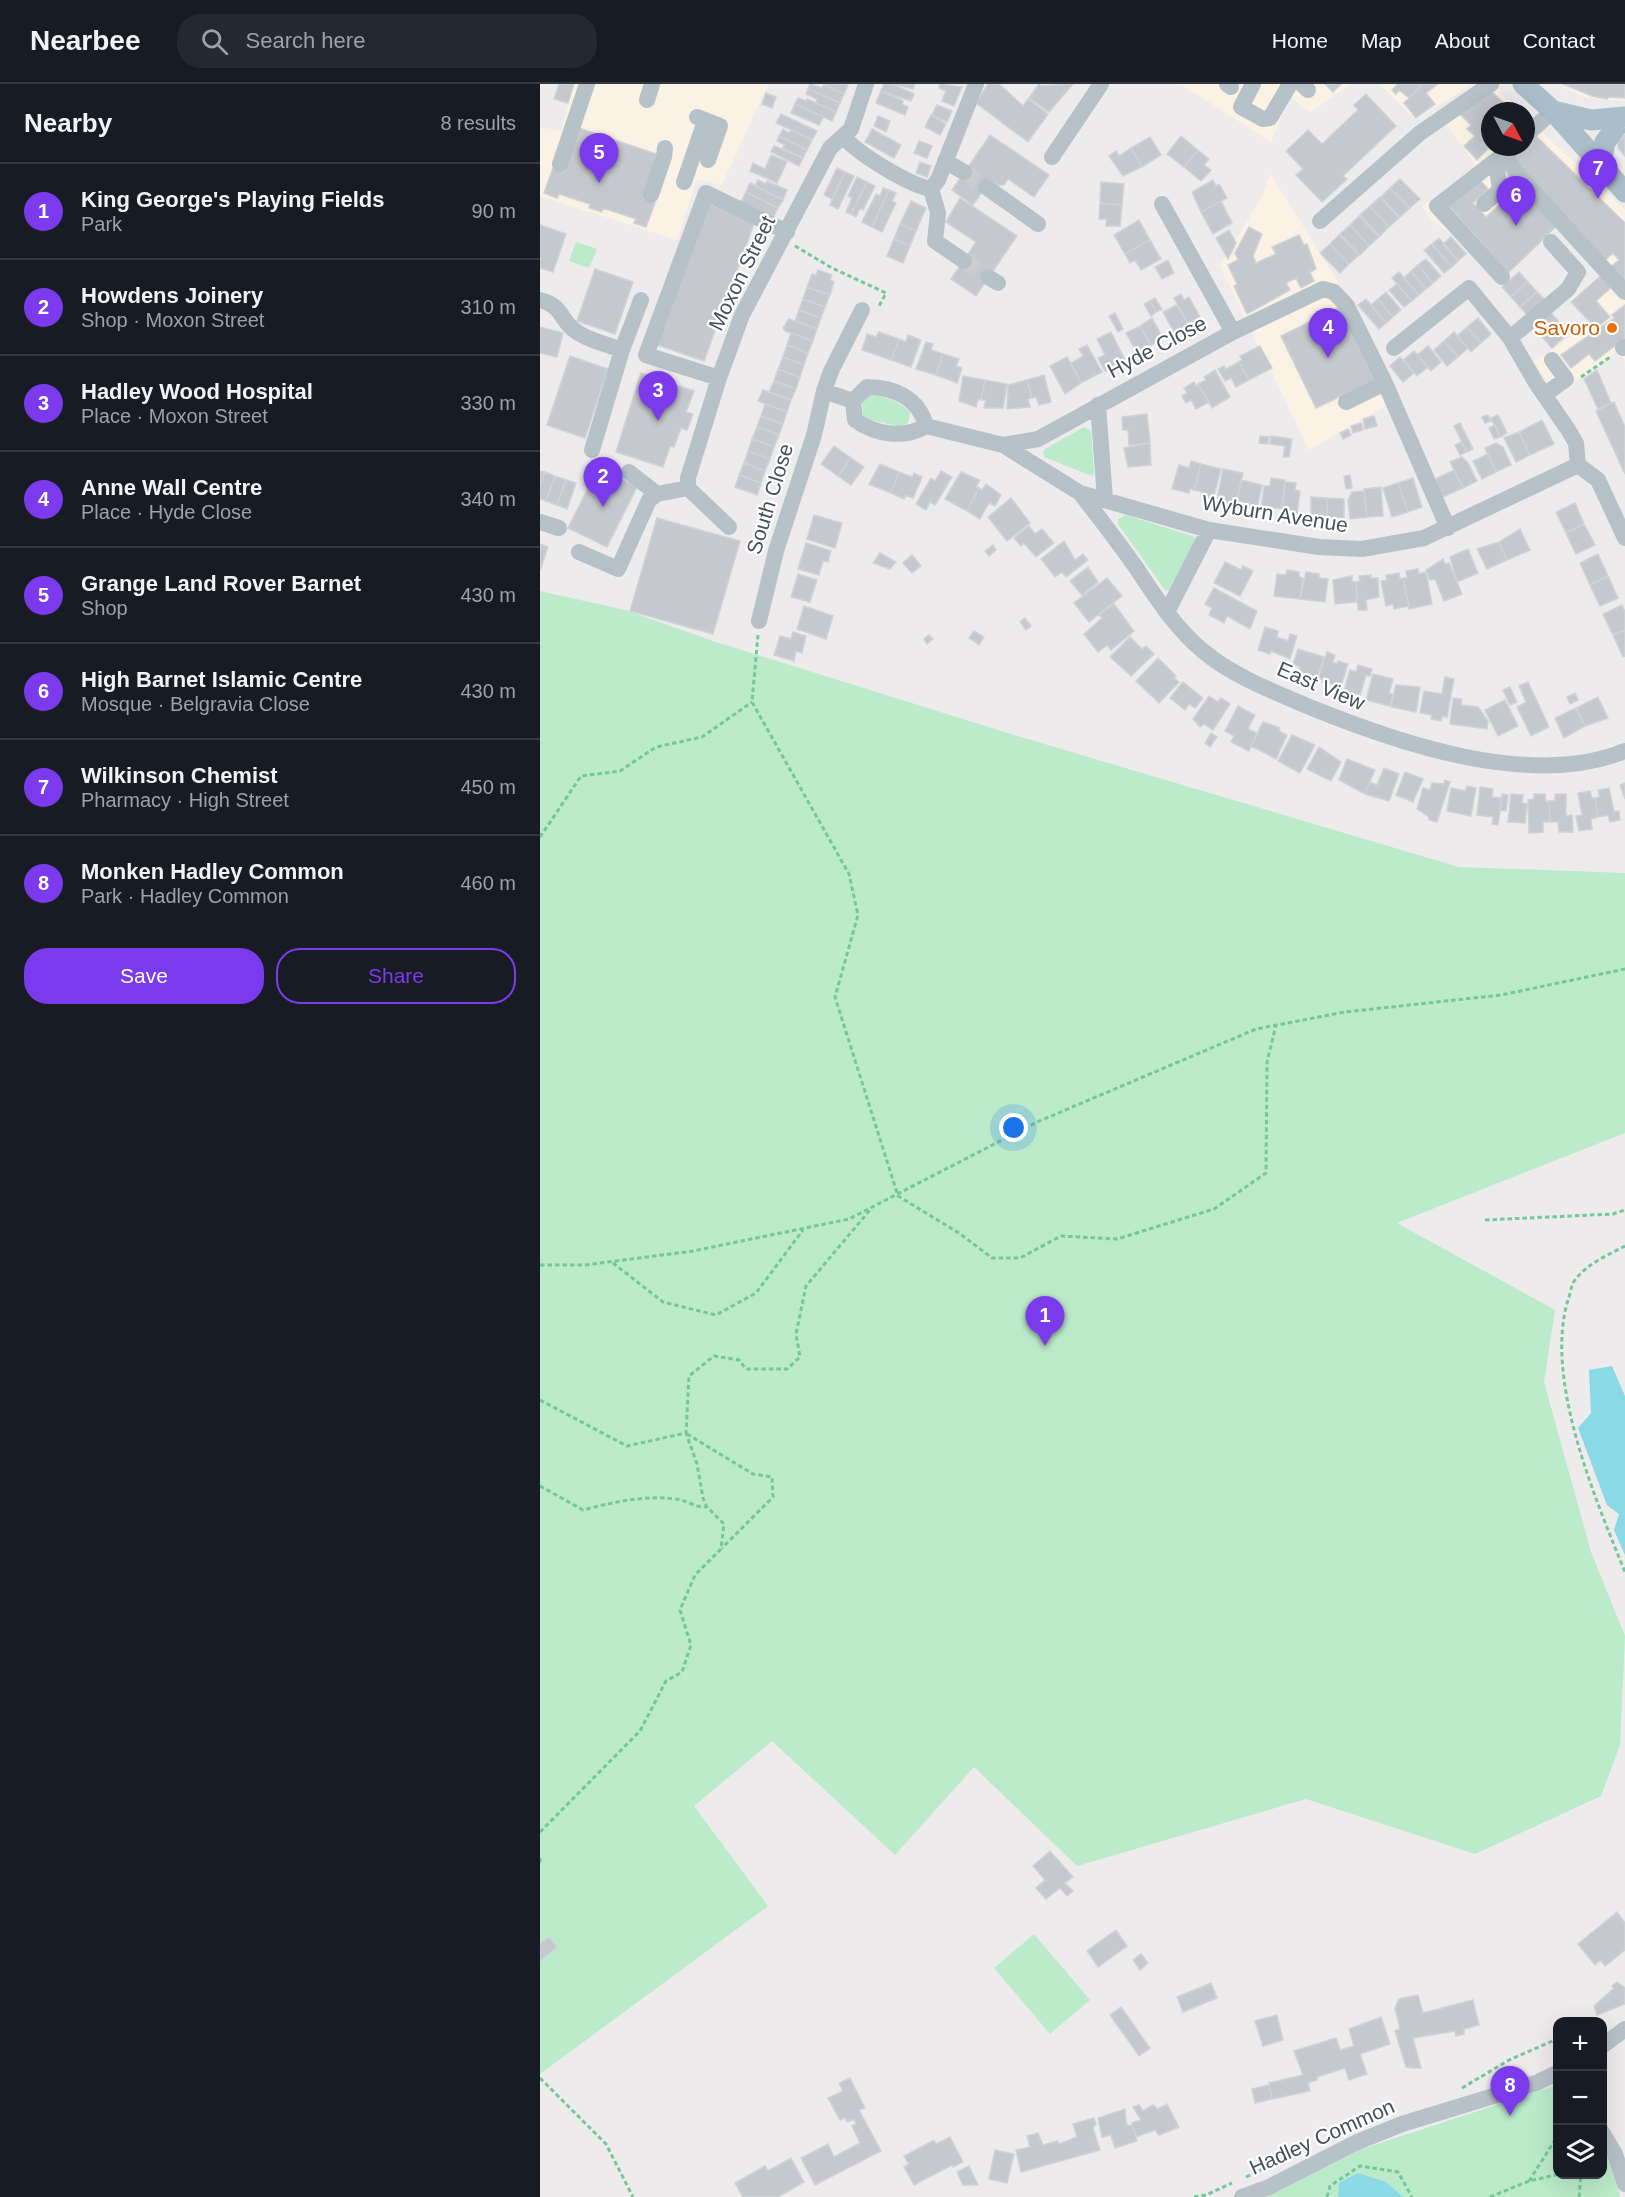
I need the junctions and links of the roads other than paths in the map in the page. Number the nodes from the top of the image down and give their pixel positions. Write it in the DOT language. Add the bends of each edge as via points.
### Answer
graph roads {
  1 [pos="587,84"];
  2 [pos="866,84"];
  3 [pos="976,84"];
  4 [pos="1101,84"];
  5 [pos="1253,84"];
  6 [pos="1290,84"];
  7 [pos="1491,84"];
  8 [pos="1523,84"];
  9 [pos="1553,111"];
  10 [pos="1625,117"];
  11 [pos="1591,120"];
  12 [pos="1535,127"];
  13 [pos="844,137"];
  14 [pos="1580,144"];
  15 [pos="665,147"];
  16 [pos="1502,156"];
  17 [pos="1505,156"];
  18 [pos="1506,156"];
  19 [pos="1052,157"];
  20 [pos="708,160"];
  21 [pos="945,161"];
  22 [pos="560,164"];
  23 [pos="1601,165"];
  24 [pos="964,172"];
  25 [pos="684,182"];
  26 [pos="986,187"];
  27 [pos="931,189"];
  28 [pos="1625,192"];
  29 [pos="651,195"];
  30 [pos="1162,204"];
  31 [pos="1485,204"];
  32 [pos="1320,221"];
  33 [pos="1038,224"];
  34 [pos="787,232"];
  35 [pos="1551,242"];
  36 [pos="964,261"];
  37 [pos="1502,277"];
  38 [pos="1625,292"];
  39 [pos="540,300"];
  40 [pos="641,300"];
  41 [pos="862,310"];
  42 [pos="1233,332"];
  43 [pos="1510,338"];
  44 [pos="1394,348"];
  45 [pos="622,350"];
  46 [pos="1552,360"];
  47 [pos="719,378"];
  48 [pos="1385,383"];
  49 [pos="824,391"];
  50 [pos="1544,395"];
  51 [pos="853,401"];
  52 [pos="1346,402"];
  53 [pos="1098,405"];
  54 [pos="926,426"];
  55 [pos="1002,445"];
  56 [pos="592,450"];
  57 [pos="1578,465"];
  58 [pos="629,472"];
  59 [pos="688,488"];
  60 [pos="1080,493"];
  61 [pos="657,494"];
  62 [pos="1105,499"];
  63 [pos="540,522"];
  64 [pos="729,527"];
  65 [pos="559,528"];
  66 [pos="1448,528"];
  67 [pos="1209,530"];
  68 [pos="1625,538"];
  69 [pos="579,552"];
  70 [pos="1167,612"];
  71 [pos="759,621"];
  72 [pos="1625,751"];
  73 [pos="1625,2029"];
  74 [pos="1607,2042"];
  75 [pos="1553,2075"];
  76 [pos="1607,2140"];
  77 [pos="1625,2184"];
  78 [pos="1242,2197"];
  1 -- 22 [label="street"];
  2 -- 13 [label="street, Moxon Street" via="851,129"];
  3 -- 21 [label="street"];
  4 -- 19 [label="street"];
  5 -- 6 [label="street" via="1241,107 1263,119 1270,118"];
  7 -- 32 [label="street" via="1419,133"];
  8 -- 9 [label="main road"];
  9 -- 11 [label="main road"];
  9 -- 12 [label="street"];
  9 -- 14 [label="main road"];
  10 -- 11 [label="main road"];
  10 -- 23 [label="main road" via="1605,142"];
  11 -- 14 [label="main road" via="1582,130"];
  13 -- 27 [label="street" via="886,167"];
  13 -- 34 [label="street, Moxon Street" via="830,148"];
  14 -- 23 [label="main road"];
  15 -- 29 [label="street"];
  16 -- 37 [label="street" via="1437,206"];
  17 -- 31 [label="street" via="1500,190"];
  18 -- 38 [label="street" via="1520,177"];
  20 -- 25 [label="street" via="720,126 701,119"];
  21 -- 24 [label="street"];
  21 -- 27 [label="street"];
  23 -- 28 [label="main road"];
  26 -- 33 [label="street"];
  27 -- 36 [label="street" via="938,213 935,241"];
  30 -- 42 [label="street, Hyde Close"];
  34 -- 47 [label="street, Moxon Street" via="742,315"];
  34 -- 47 [label="street" via="706,193 646,355"];
  35 -- 43 [label="street" via="1578,272 1568,289"];
  39 -- 45 [label="street" via="558,308 571,328 581,335"];
  40 -- 45 [label="street"];
  41 -- 49 [label="street, South Close"];
  42 -- 48 [label="street" via="1323,289 1334,292 1347,306"];
  42 -- 53 [label="street, Hyde Close"];
  43 -- 44 [label="street" via="1469,288"];
  43 -- 50 [label="street"];
  45 -- 56 [label="street"];
  46 -- 50 [label="street" via="1566,379"];
  47 -- 59 [label="street, Moxon Street"];
  48 -- 52 [label="street"];
  48 -- 66 [label="street"];
  49 -- 51 [label="street"];
  49 -- 71 [label="street, South Close"];
  50 -- 57 [label="street" via="1576,443"];
  51 -- 54 [label="street" via="855,420 864,427 900,435"];
  51 -- 54 [label="street" via="867,387 877,387 912,399"];
  53 -- 55 [label="street, Hyde Close" via="1038,439"];
  53 -- 62 [label="street"];
  54 -- 55 [label="street"];
  55 -- 60 [label="street, Wyburn Avenue"];
  57 -- 66 [label="street, Wyburn Avenue"];
  57 -- 68 [label="street" via="1598,480"];
  58 -- 61 [label="street"];
  59 -- 61 [label="street"];
  59 -- 64 [label="street"];
  60 -- 62 [label="street, Wyburn Avenue"];
  60 -- 70 [label="street, East View"];
  61 -- 69 [label="street" via="649,500 618,570"];
  62 -- 67 [label="street, Wyburn Avenue"];
  63 -- 65 [label="street"];
  66 -- 67 [label="street, Wyburn Avenue" via="1403,544 1362,549 1319,547"];
  67 -- 70 [label="street"];
  70 -- 72 [label="street, East View" via="1204,652 1235,672 1378,735 1456,755 1546,766 1576,765"];
  73 -- 74 [label="street"];
  75 -- 78 [label="street, Hadley Common" via="1402,2124"];
  76 -- 77 [label="street"];
}
